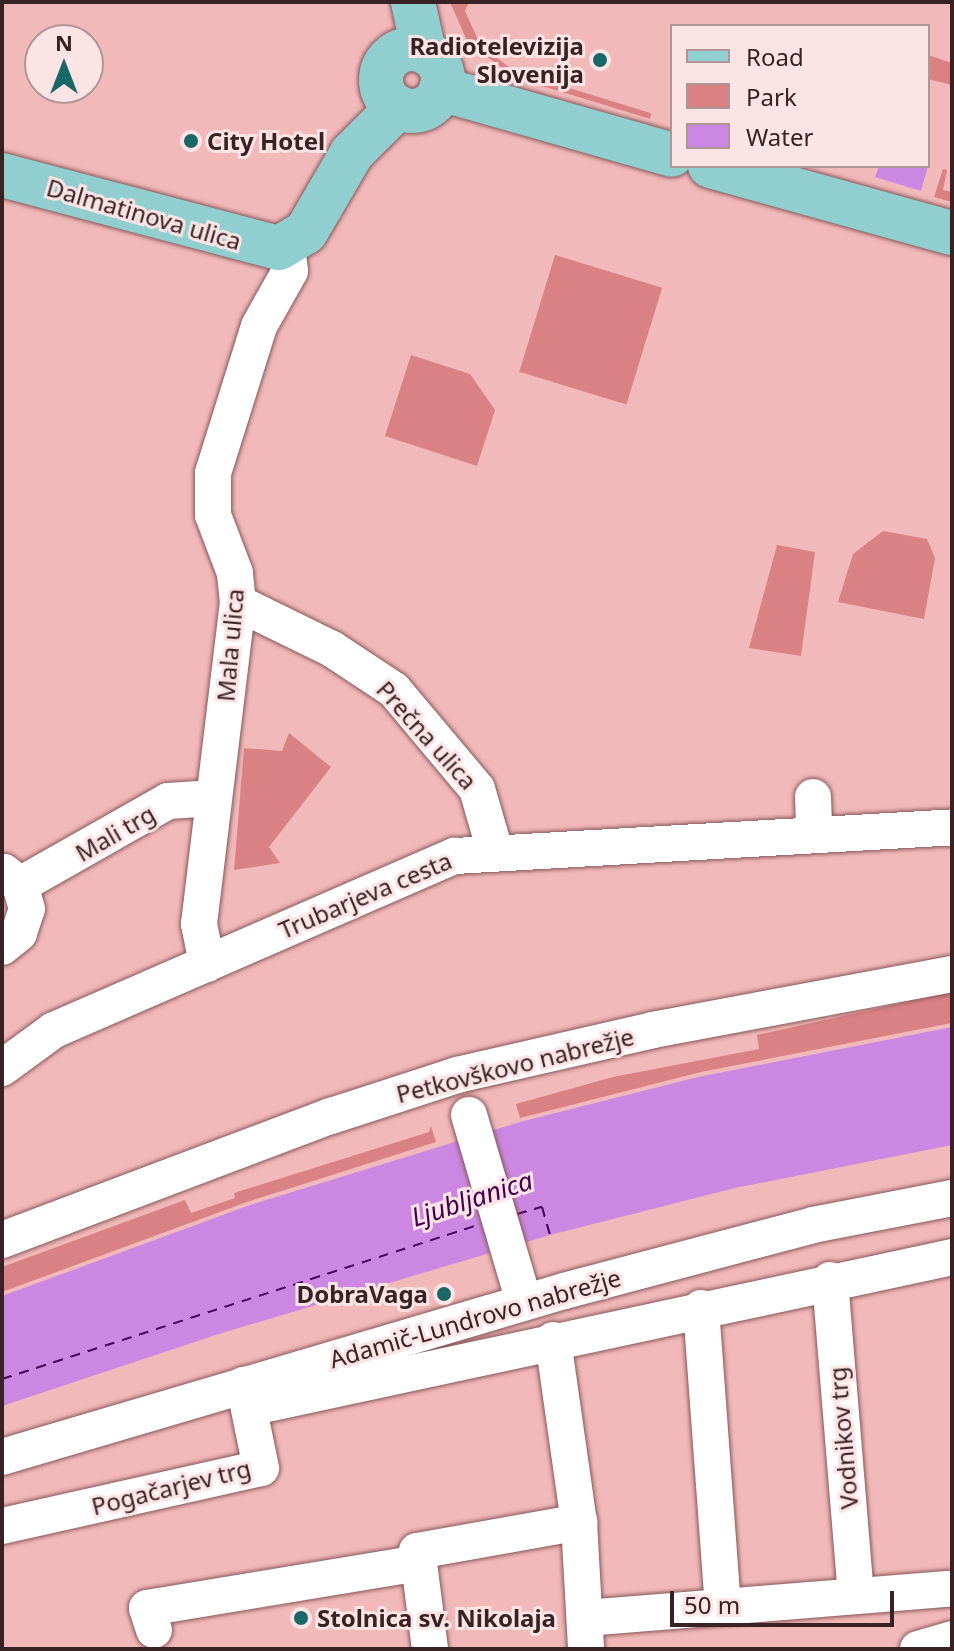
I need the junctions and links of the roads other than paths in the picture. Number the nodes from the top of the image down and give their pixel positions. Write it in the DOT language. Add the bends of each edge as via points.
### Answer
graph roads {
  1 [pos="413,2"];
  2 [pos="432,70"];
  3 [pos="670,154"];
  4 [pos="717,168"];
  5 [pos="2,175"];
  6 [pos="952,233"];
  7 [pos="287,247"];
  8 [pos="238,603"];
  9 [pos="813,797"];
  10 [pos="214,798"];
  11 [pos="952,827"];
  12 [pos="814,835"];
  13 [pos="495,851"];
  14 [pos="11,878"];
  15 [pos="2,947"];
  16 [pos="207,964"];
  17 [pos="952,974"];
  18 [pos="2,1068"];
  19 [pos="462,1092"];
  20 [pos="952,1198"];
  21 [pos="2,1240"];
  22 [pos="952,1257"];
  23 [pos="830,1280"];
  24 [pos="564,1291"];
  25 [pos="524,1302"];
  26 [pos="701,1308"];
  27 [pos="564,1338"];
  28 [pos="247,1396"];
  29 [pos="2,1457"];
  30 [pos="579,1522"];
  31 [pos="2,1526"];
  32 [pos="419,1563"];
  33 [pos="948,1589"];
  34 [pos="856,1595"];
  35 [pos="723,1607"];
  36 [pos="154,1630"];
  37 [pos="586,1633"];
  38 [pos="952,1639"];
  39 [pos="430,1649"];
  40 [pos="918,1649"];
  1 -- 2 [label="main road"];
  2 -- 3 [label="main road"];
  2 -- 7 [label="main road" via="420,109 398,107 352,153 320,213"];
  4 -- 6 [label="main road"];
  5 -- 7 [label="main road, Dalmatinova ulica" via="268,249"];
  7 -- 8 [label="street, Mala ulica" via="290,271 259,326 213,473 213,515 235,573"];
  8 -- 10 [label="street, Mala ulica"];
  8 -- 13 [label="street, Prečna ulica" via="332,649 394,690 477,789"];
  9 -- 12 [label="street"];
  10 -- 14 [label="street, Mali trg" via="168,801"];
  10 -- 16 [label="street, Mala ulica" via="199,924"];
  11 -- 12 [label="street, Trubarjeva cesta"];
  12 -- 13 [label="street, Trubarjeva cesta"];
  13 -- 16 [label="street, Trubarjeva cesta" via="431,862"];
  14 -- 15 [label="street, Mali trg" via="25,922"];
  16 -- 18 [label="street, Trubarjeva cesta" via="54,1030"];
  17 -- 19 [label="street, Petkovškovo nabrežje" via="653,1030"];
  19 -- 21 [label="street, Petkovškovo nabrežje" via="331,1116"];
  19 -- 25 [label="street"];
  20 -- 24 [label="street, Adamič-Lundrovo nabrežje" via="813,1225"];
  22 -- 23 [label="street, Adamič-Lundrovo nabrežje"];
  23 -- 26 [label="street, Adamič-Lundrovo nabrežje"];
  23 -- 34 [label="street, Vodnikov trg"];
  24 -- 25 [label="street, Adamič-Lundrovo nabrežje"];
  24 -- 27 [label="street"];
  25 -- 28 [label="street, Adamič-Lundrovo nabrežje"];
  26 -- 27 [label="street, Adamič-Lundrovo nabrežje"];
  26 -- 35 [label="street"];
  27 -- 28 [label="street, Adamič-Lundrovo nabrežje"];
  27 -- 30 [label="street"];
  28 -- 29 [label="street, Adamič-Lundrovo nabrežje"];
  28 -- 31 [label="street, Pogačarjev trg" via="261,1468"];
  30 -- 32 [label="street" via="417,1551"];
  30 -- 37 [label="street"];
  32 -- 36 [label="street" via="147,1608"];
  32 -- 39 [label="street"];
  33 -- 34 [label="street"];
  34 -- 35 [label="street"];
  35 -- 37 [label="street"];
  38 -- 40 [label="street"];
}
